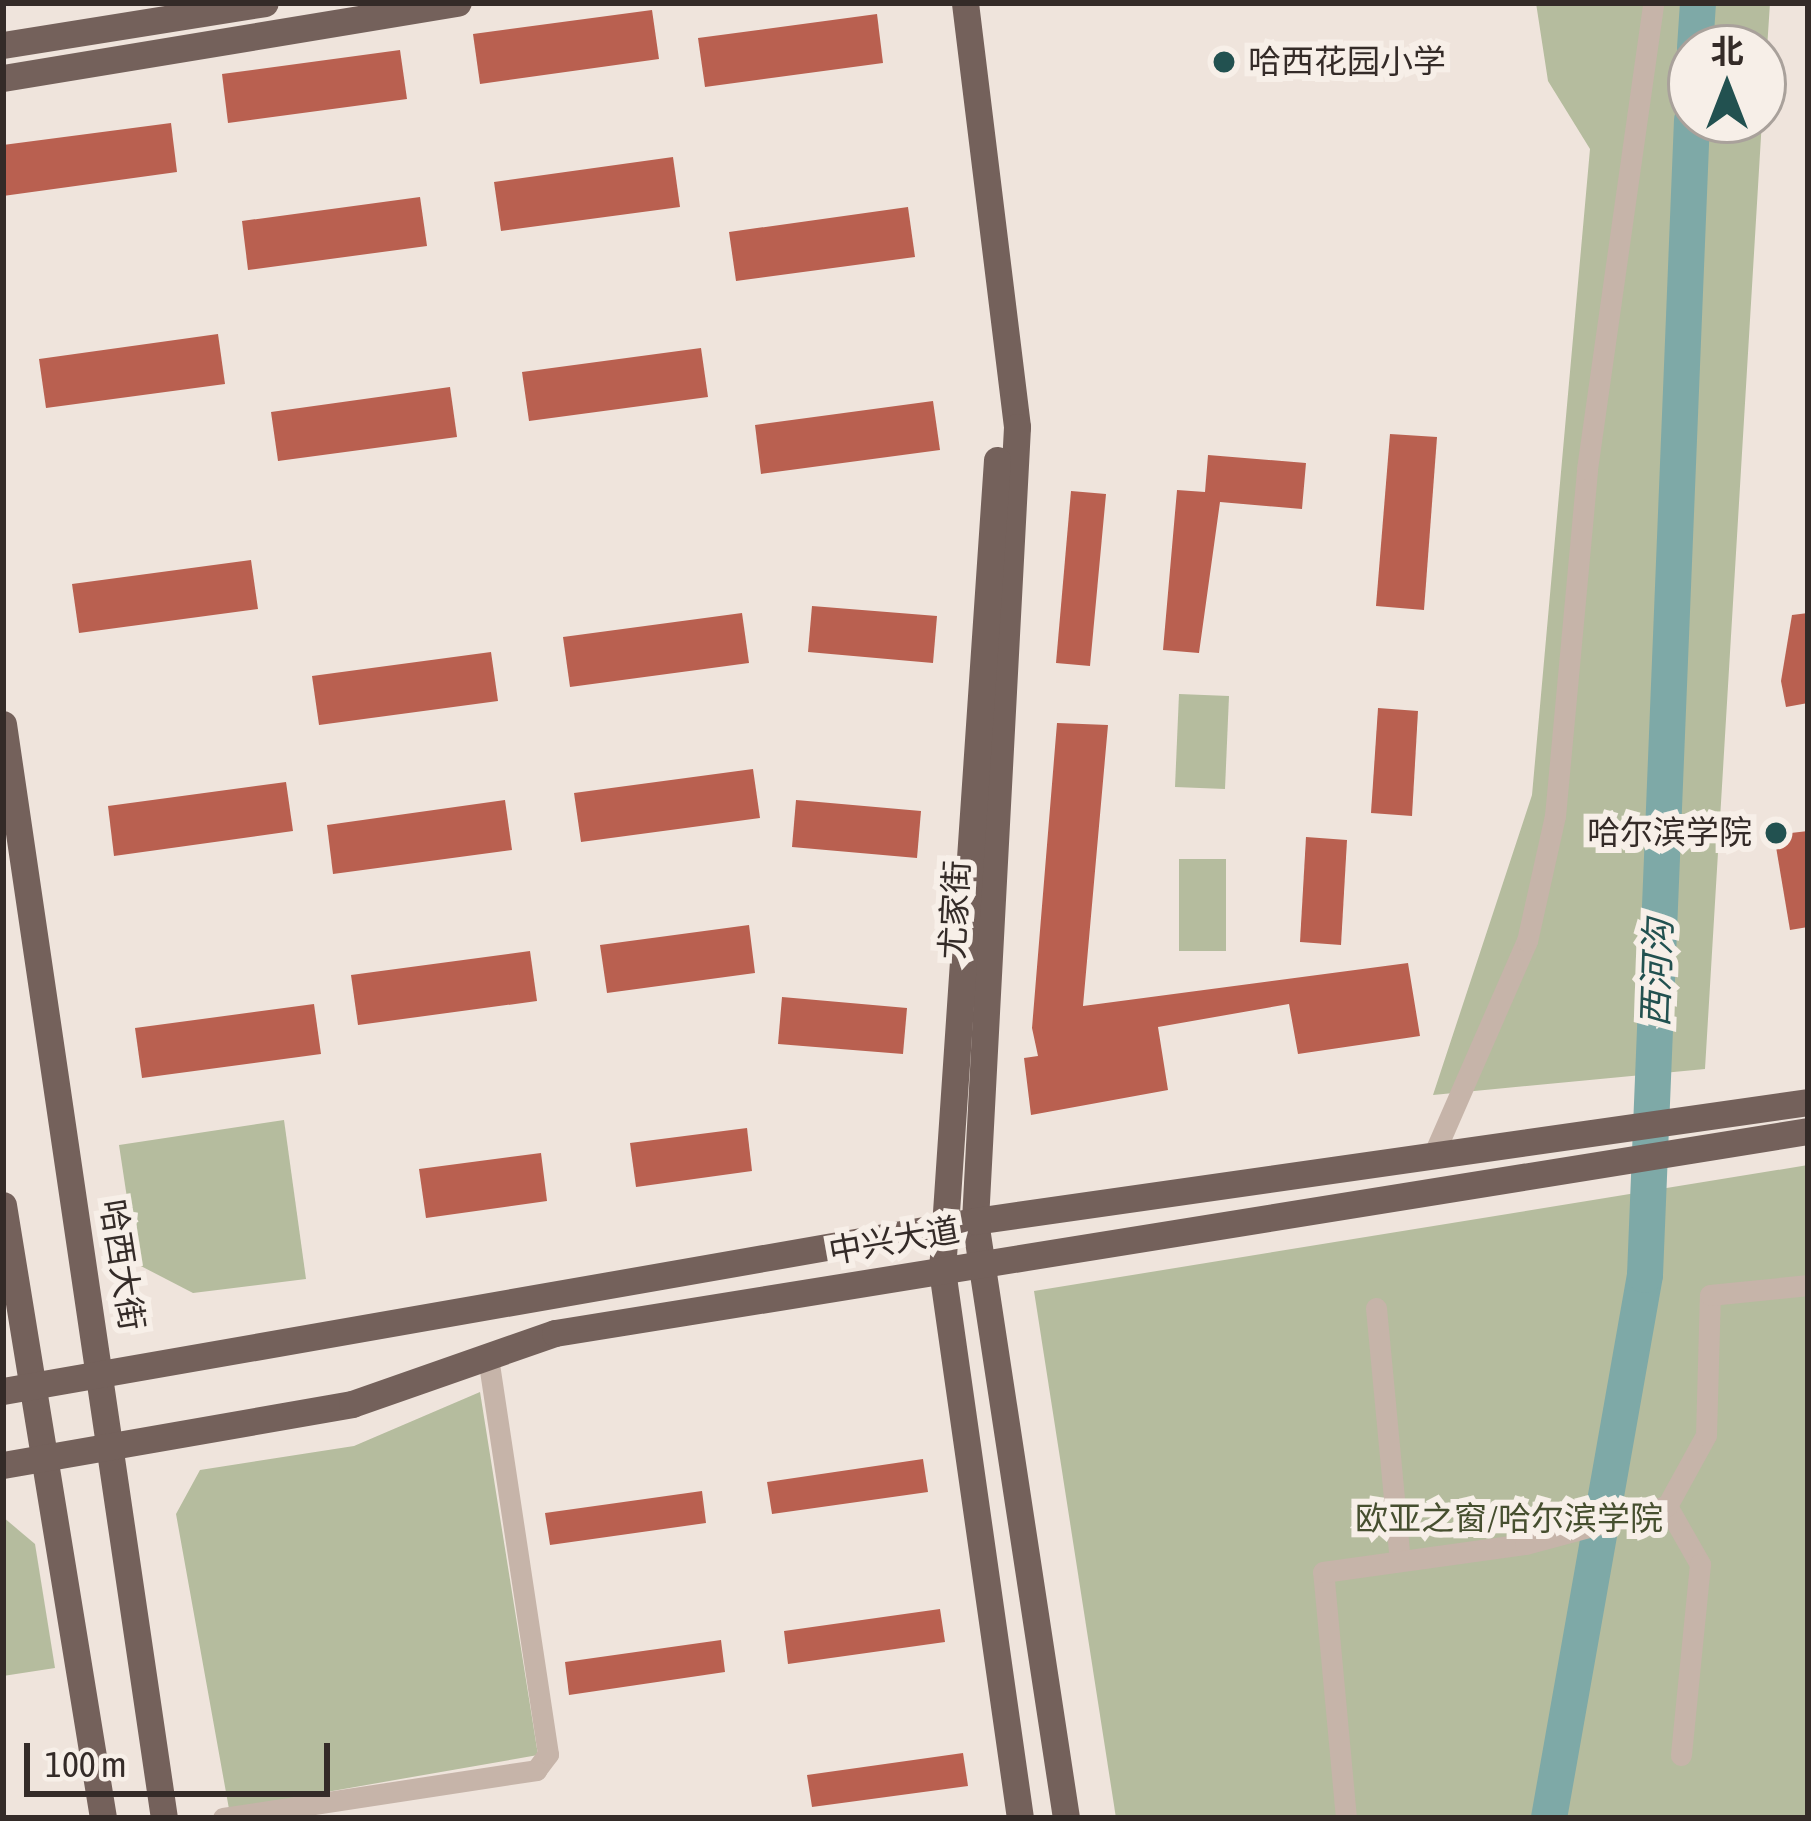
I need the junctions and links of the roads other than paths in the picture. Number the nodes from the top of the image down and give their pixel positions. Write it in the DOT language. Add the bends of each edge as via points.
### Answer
graph roads {
  1 [pos="265,3"];
  2 [pos="458,3"];
  3 [pos="947,3"];
  4 [pos="965,3"];
  5 [pos="1653,3"];
  6 [pos="3,45"];
  7 [pos="3,78"];
  8 [pos="3,724"];
  9 [pos="1796,1104"];
  10 [pos="1801,1132"];
  11 [pos="1432,1158"];
  12 [pos="3,1205"];
  13 [pos="974,1221"];
  14 [pos="945,1226"];
  15 [pos="986,1261"];
  16 [pos="942,1270"];
  17 [pos="1808,1286"];
  18 [pos="1376,1308"];
  19 [pos="488,1358"];
  20 [pos="102,1372"];
  21 [pos="17,1389"];
  22 [pos="111,1449"];
  23 [pos="44,1459"];
  24 [pos="3,1465"];
  25 [pos="1667,1506"];
  26 [pos="1400,1561"];
  27 [pos="1681,1755"];
  28 [pos="103,1818"];
  29 [pos="164,1818"];
  30 [pos="224,1818"];
  31 [pos="1020,1818"];
  32 [pos="1066,1818"];
  33 [pos="1346,1818"];
  1 -- 6 [label="main road"];
  2 -- 7 [label="main road"];
  3 -- 14 [label="main road, 尤家街" via="1000,428"];
  4 -- 13 [label="main road, 尤家街" via="1017,427"];
  5 -- 11 [label="lane" via="1587,469 1555,816 1527,941"];
  8 -- 20 [label="main road, 哈西大街"];
  9 -- 11 [label="main road, 中兴大道"];
  10 -- 15 [label="main road, 中兴大道"];
  11 -- 13 [label="main road, 中兴大道"];
  12 -- 21 [label="main road"];
  13 -- 14 [label="main road, 中兴大道"];
  13 -- 15 [label="main road, 尤家街"];
  14 -- 16 [label="main road, 尤家街"];
  14 -- 20 [label="main road, 中兴大道"];
  15 -- 16 [label="main road, 中兴大道"];
  15 -- 32 [label="main road, 尤家街"];
  16 -- 19 [label="main road, 中兴大道" via="555,1333"];
  16 -- 31 [label="main road, 尤家街"];
  17 -- 25 [label="lane" via="1710,1295 1706,1436"];
  18 -- 26 [label="lane"];
  19 -- 22 [label="main road, 中兴大道" via="352,1404"];
  19 -- 30 [label="lane" via="548,1754 536,1770"];
  20 -- 21 [label="main road, 中兴大道"];
  20 -- 22 [label="main road, 哈西大街"];
  21 -- 23 [label="main road"];
  22 -- 23 [label="main road, 中兴大道"];
  22 -- 29 [label="main road, 哈西大街"];
  23 -- 24 [label="main road, 中兴大道"];
  23 -- 28 [label="main road"];
  25 -- 26 [label="lane" via="1525,1544"];
  25 -- 27 [label="lane" via="1700,1564"];
  26 -- 33 [label="lane" via="1323,1572"];
}
